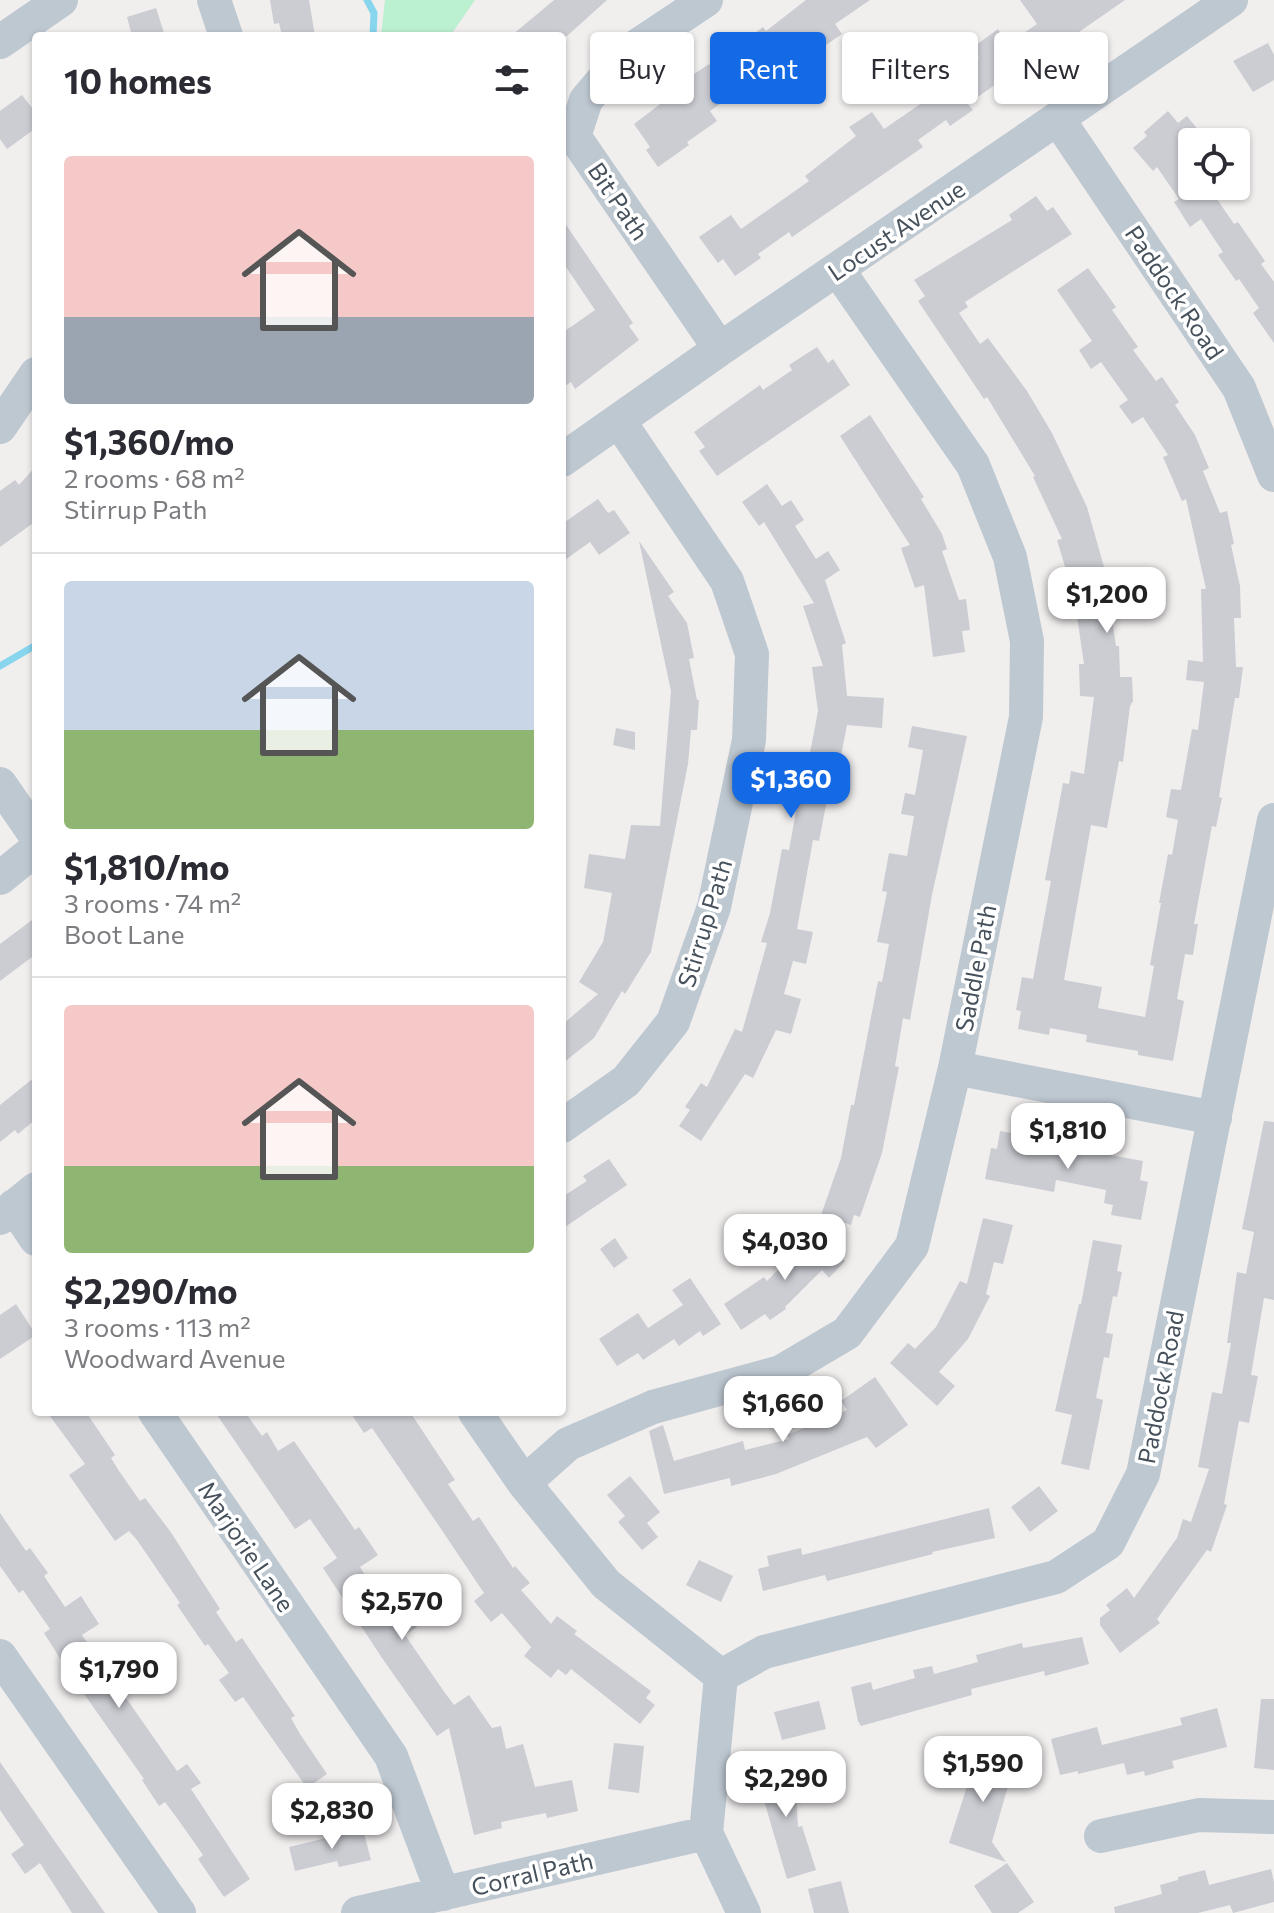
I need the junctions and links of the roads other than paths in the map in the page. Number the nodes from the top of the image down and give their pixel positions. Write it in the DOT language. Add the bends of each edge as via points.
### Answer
graph roads {
  1 [pos="61,0"];
  2 [pos="214,0"];
  3 [pos="706,0"];
  4 [pos="1231,0"];
  5 [pos="225,32"];
  6 [pos="0,42"];
  7 [pos="1058,119"];
  8 [pos="838,270"];
  9 [pos="720,349"];
  10 [pos="32,380"];
  11 [pos="619,421"];
  12 [pos="0,426"];
  13 [pos="566,457"];
  14 [pos="1274,475"];
  15 [pos="0,784"];
  16 [pos="1274,820"];
  17 [pos="32,830"];
  18 [pos="32,852"];
  19 [pos="0,878"];
  20 [pos="1260,970"];
  21 [pos="955,1068"];
  22 [pos="1215,1118"];
  23 [pos="566,1123"];
  24 [pos="17,1204"];
  25 [pos="32,1232"];
  26 [pos="158,1416"];
  27 [pos="478,1416"];
  28 [pos="524,1483"];
  29 [pos="0,1656"];
  30 [pos="721,1676"];
  31 [pos="1274,1817"];
  32 [pos="706,1833"];
  33 [pos="1101,1836"];
  34 [pos="443,1894"];
  35 [pos="179,1913"];
  36 [pos="358,1913"];
  37 [pos="744,1913"];
  1 -- 6 [label="street"];
  2 -- 5 [label="street"];
  3 -- 9 [label="street, Bit Path" via="625,54 586,100 574,136"];
  4 -- 7 [label="street, Locust Avenue"];
  7 -- 8 [label="street, Locust Avenue"];
  7 -- 14 [label="street, Paddock Road" via="1239,388"];
  8 -- 9 [label="street, Locust Avenue"];
  8 -- 21 [label="street, Saddle Path" via="973,465 1010,557 1027,641 1026,717"];
  9 -- 11 [label="street, Locust Avenue"];
  10 -- 12 [label="street"];
  11 -- 13 [label="street, Locust Avenue"];
  11 -- 23 [label="street, Stirrup Path" via="727,581 752,654 749,740 714,907 673,1022 626,1081"];
  15 -- 17 [label="street"];
  16 -- 20 [label="street, Paddock Road"];
  18 -- 19 [label="street"];
  20 -- 22 [label="street, Paddock Road"];
  21 -- 22 [label="street"];
  21 -- 28 [label="street, Saddle Path" via="912,1246 847,1333 781,1372 653,1407 568,1444"];
  22 -- 30 [label="street, Paddock Road" via="1143,1474 1108,1543 1056,1577 764,1652"];
  24 -- 25 [label="street"];
  26 -- 34 [label="street, Marjorie Lane" via="391,1756"];
  27 -- 28 [label="street"];
  28 -- 30 [label="street" via="606,1584"];
  29 -- 35 [label="street"];
  30 -- 32 [label="street"];
  31 -- 33 [label="street" via="1199,1815"];
  32 -- 34 [label="street, Corral Path"];
  32 -- 37 [label="street"];
  34 -- 36 [label="street, Corral Path"];
}
